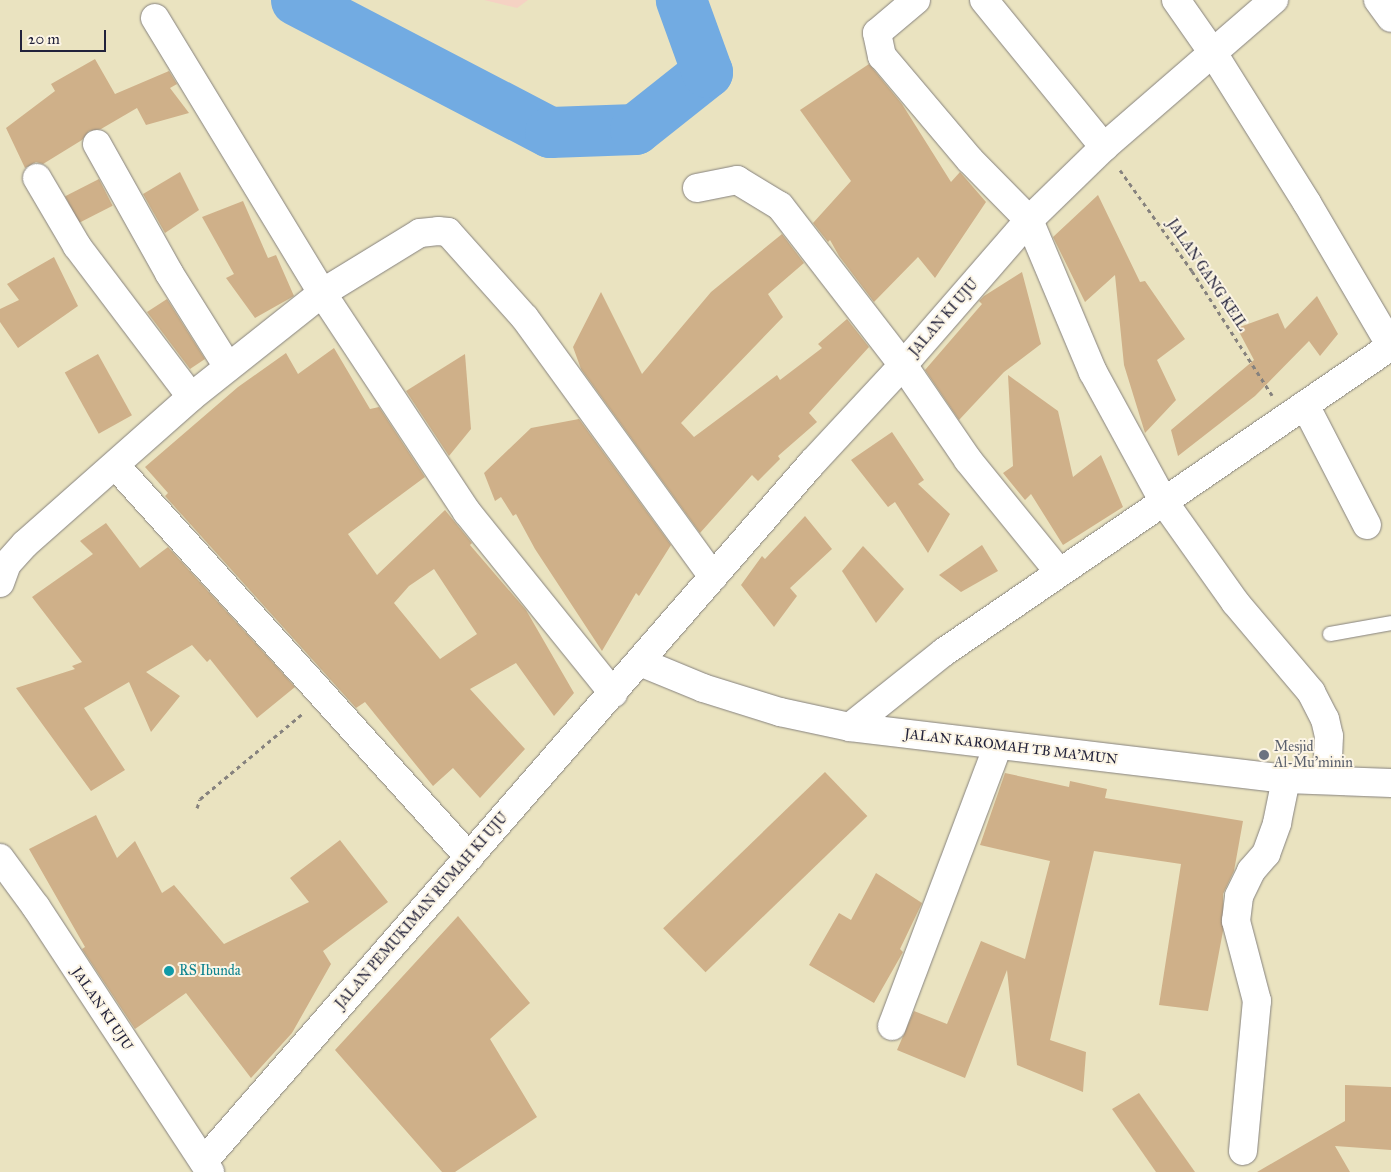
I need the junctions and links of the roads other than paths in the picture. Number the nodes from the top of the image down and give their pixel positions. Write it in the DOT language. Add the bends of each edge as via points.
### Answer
graph roads {
  1 [pos="916,0"];
  2 [pos="984,0"];
  3 [pos="1176,0"];
  4 [pos="1274,0"];
  5 [pos="1378,0"];
  6 [pos="156,18"];
  7 [pos="1391,18"];
  8 [pos="1214,53"];
  9 [pos="97,144"];
  10 [pos="1104,147"];
  11 [pos="37,178"];
  12 [pos="697,188"];
  13 [pos="1029,220"];
  14 [pos="322,293"];
  15 [pos="1391,346"];
  16 [pos="903,365"];
  17 [pos="228,368"];
  18 [pos="191,397"];
  19 [pos="1296,412"];
  20 [pos="116,466"];
  21 [pos="1164,502"];
  22 [pos="1367,525"];
  23 [pos="1060,572"];
  24 [pos="713,577"];
  25 [pos="0,583"];
  26 [pos="1391,623"];
  27 [pos="1330,634"];
  28 [pos="640,662"];
  29 [pos="613,693"];
  30 [pos="850,727"];
  31 [pos="998,746"];
  32 [pos="1286,779"];
  33 [pos="1327,780"];
  34 [pos="1391,783"];
  35 [pos="469,857"];
  36 [pos="0,858"];
  37 [pos="892,1026"];
  38 [pos="1243,1152"];
  39 [pos="207,1166"];
  1 -- 13 [label="street" via="877,33 882,56 970,160"];
  2 -- 10 [label="street"];
  3 -- 8 [label="street"];
  4 -- 8 [label="street, JALAN KI UJU"];
  5 -- 7 [label="street"];
  6 -- 14 [label="street"];
  8 -- 10 [label="street, JALAN KI UJU"];
  8 -- 15 [label="street"];
  9 -- 17 [label="street" via="169,274"];
  10 -- 13 [label="street, JALAN KI UJU"];
  11 -- 18 [label="street" via="77,246"];
  12 -- 16 [label="street" via="737,180 780,206"];
  13 -- 16 [label="street, JALAN KI UJU"];
  13 -- 21 [label="street" via="1093,372"];
  14 -- 17 [label="street"];
  14 -- 24 [label="street" via="420,233 448,232 525,318"];
  14 -- 29 [label="street" via="466,512"];
  15 -- 19 [label="street"];
  16 -- 23 [label="street" via="968,460"];
  16 -- 24 [label="street, JALAN KI UJU"];
  17 -- 18 [label="street"];
  18 -- 20 [label="street"];
  19 -- 21 [label="street"];
  19 -- 22 [label="street"];
  20 -- 25 [label="street" via="25,544 7,564"];
  20 -- 35 [label="street"];
  21 -- 23 [label="street"];
  21 -- 33 [label="street" via="1235,602 1311,692 1325,719 1329,736"];
  23 -- 30 [label="street" via="944,652"];
  24 -- 28 [label="street, JALAN KI UJU"];
  26 -- 27 [label="lane"];
  28 -- 29 [label="street, JALAN PEMUKIMAN RUMAH KI UJU"];
  28 -- 30 [label="street, JALAN KAROMAH TB MA'MUN" via="703,688 780,712"];
  29 -- 35 [label="street, JALAN PEMUKIMAN RUMAH KI UJU"];
  30 -- 31 [label="street, JALAN KAROMAH TB MA'MUN"];
  31 -- 32 [label="street, JALAN KAROMAH TB MA'MUN"];
  31 -- 37 [label="street"];
  32 -- 33 [label="street, JALAN KAROMAH TB MA'MUN"];
  32 -- 38 [label="street" via="1277,823 1266,854 1251,871 1239,896 1236,921 1256,1001"];
  33 -- 34 [label="street, JALAN KAROMAH TB MA'MUN"];
  35 -- 39 [label="street, JALAN PEMUKIMAN RUMAH KI UJU"];
  36 -- 39 [label="street, JALAN KI UJU" via="36,907"];
}
